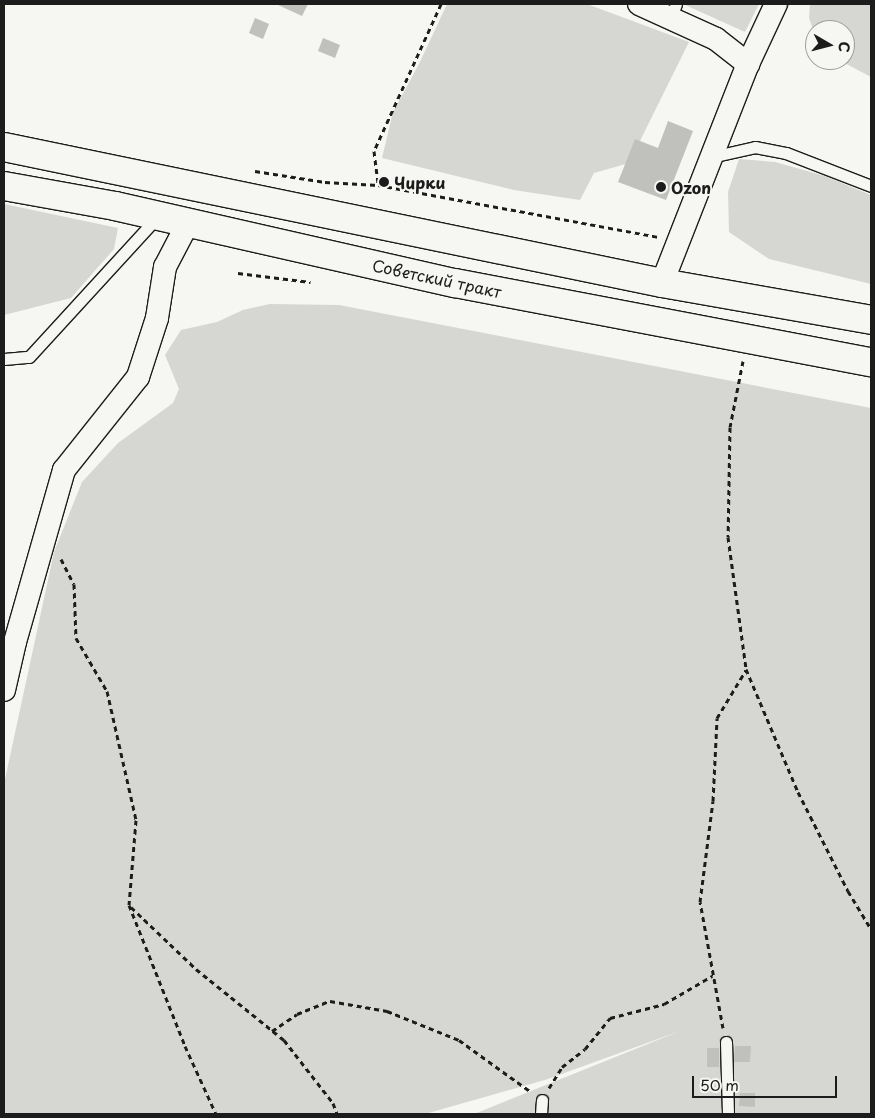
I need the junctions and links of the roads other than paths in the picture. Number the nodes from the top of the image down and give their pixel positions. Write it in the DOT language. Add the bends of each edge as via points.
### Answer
graph roads {
  1 [pos="639,4"];
  2 [pos="776,4"];
  3 [pos="673,10"];
  4 [pos="748,64"];
  5 [pos="4,147"];
  6 [pos="710,157"];
  7 [pos="4,186"];
  8 [pos="871,186"];
  9 [pos="158,216"];
  10 [pos="188,223"];
  11 [pos="662,283"];
  12 [pos="871,320"];
  13 [pos="4,359"];
  14 [pos="871,362"];
  15 [pos="4,690"];
  16 [pos="726,1042"];
  17 [pos="542,1100"];
  18 [pos="541,1114"];
  19 [pos="728,1114"];
  1 -- 3 [label="street"];
  2 -- 4 [label="street"];
  3 -- 4 [label="street"];
  4 -- 6 [label="street"];
  5 -- 11 [label="highway"];
  6 -- 8 [label="lane" via="763,148 786,153"];
  6 -- 11 [label="street"];
  7 -- 9 [label="highway, Советский тракт"];
  9 -- 10 [label="highway, Советский тракт"];
  9 -- 13 [label="lane" via="29,356"];
  10 -- 14 [label="highway, Советский тракт" via="455,283"];
  10 -- 15 [label="street" via="165,267 158,318 138,377 64,470 14,642"];
  11 -- 12 [label="highway"];
  16 -- 19 [label="lane"];
  17 -- 18 [label="lane"];
}
